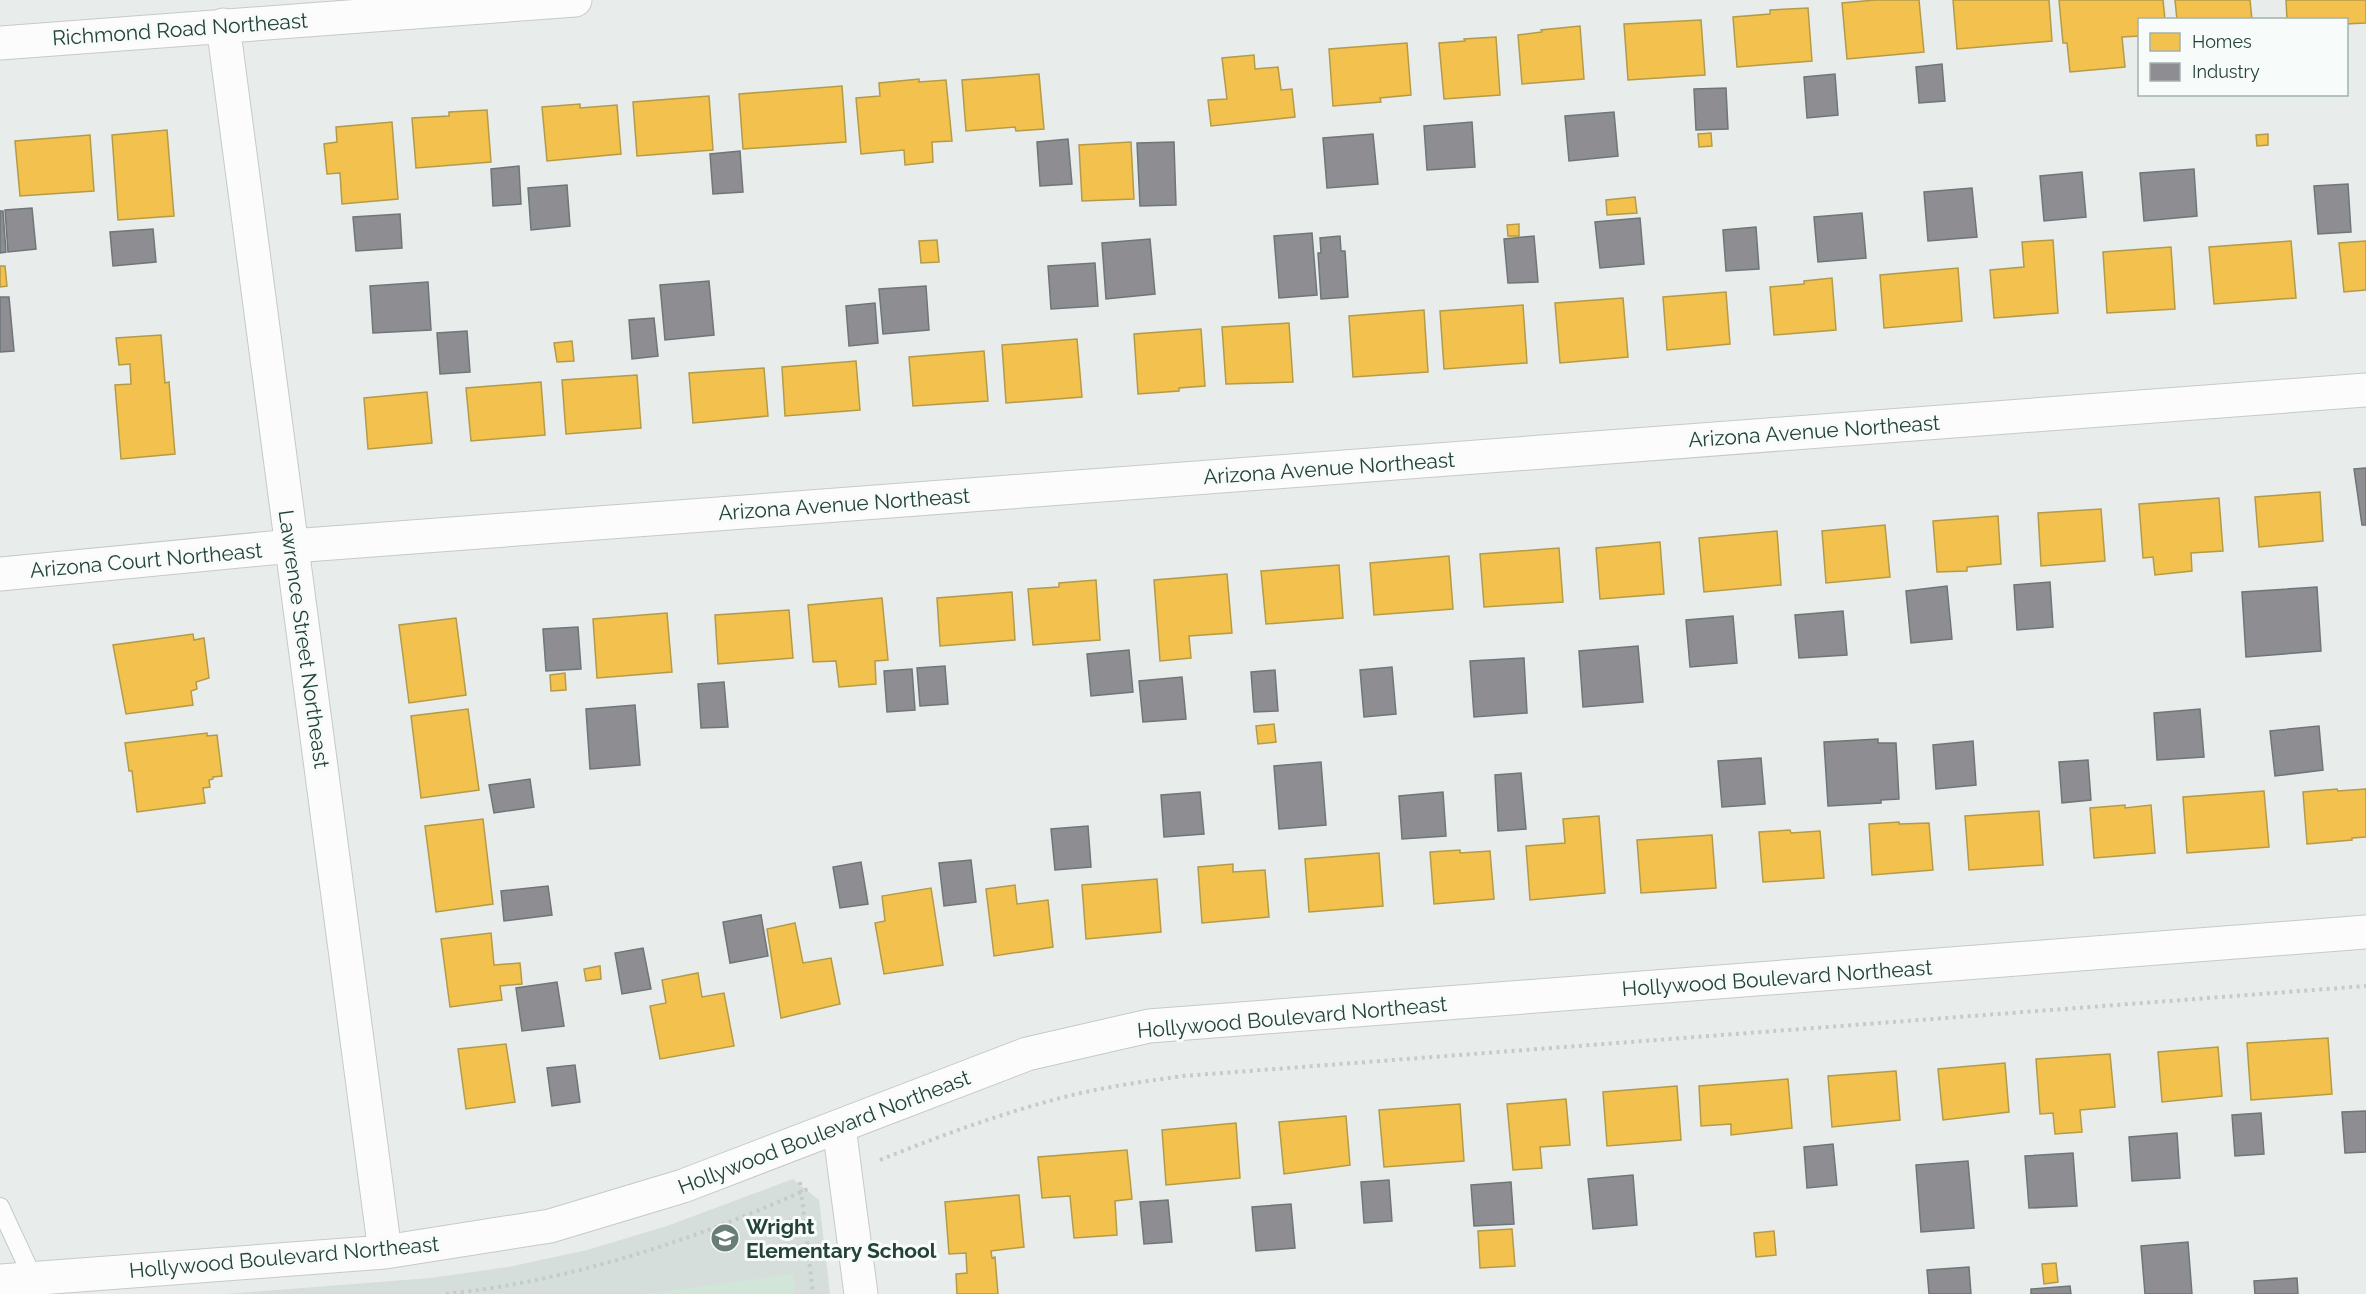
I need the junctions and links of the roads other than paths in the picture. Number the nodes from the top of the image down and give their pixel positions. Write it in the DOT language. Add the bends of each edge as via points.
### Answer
graph roads {
  1 [pos="574,0"];
  2 [pos="223,25"];
  3 [pos="0,43"];
  4 [pos="2366,390"];
  5 [pos="292,546"];
  6 [pos="0,574"];
  7 [pos="2366,932"];
  8 [pos="839,1127"];
  9 [pos="0,1207"];
  10 [pos="385,1252"];
  11 [pos="33,1278"];
  12 [pos="0,1281"];
  13 [pos="861,1294"];
  1 -- 2 [label="street, Richmond Road Northeast"];
  2 -- 3 [label="street, Richmond Road Northeast"];
  2 -- 5 [label="street, Lawrence Street Northeast"];
  4 -- 5 [label="street, Arizona Avenue Northeast"];
  5 -- 6 [label="street, Arizona Court Northeast"];
  5 -- 10 [label="street, Lawrence Street Northeast"];
  7 -- 8 [label="street, Hollywood Boulevard Northeast" via="1149,1026 1028,1054"];
  8 -- 10 [label="street, Hollywood Boulevard Northeast" via="683,1186 550,1226"];
  8 -- 13 [label="street"];
  9 -- 11 [label="lane"];
  10 -- 11 [label="street, Hollywood Boulevard Northeast"];
  11 -- 12 [label="street, Hollywood Boulevard Northeast"];
}
